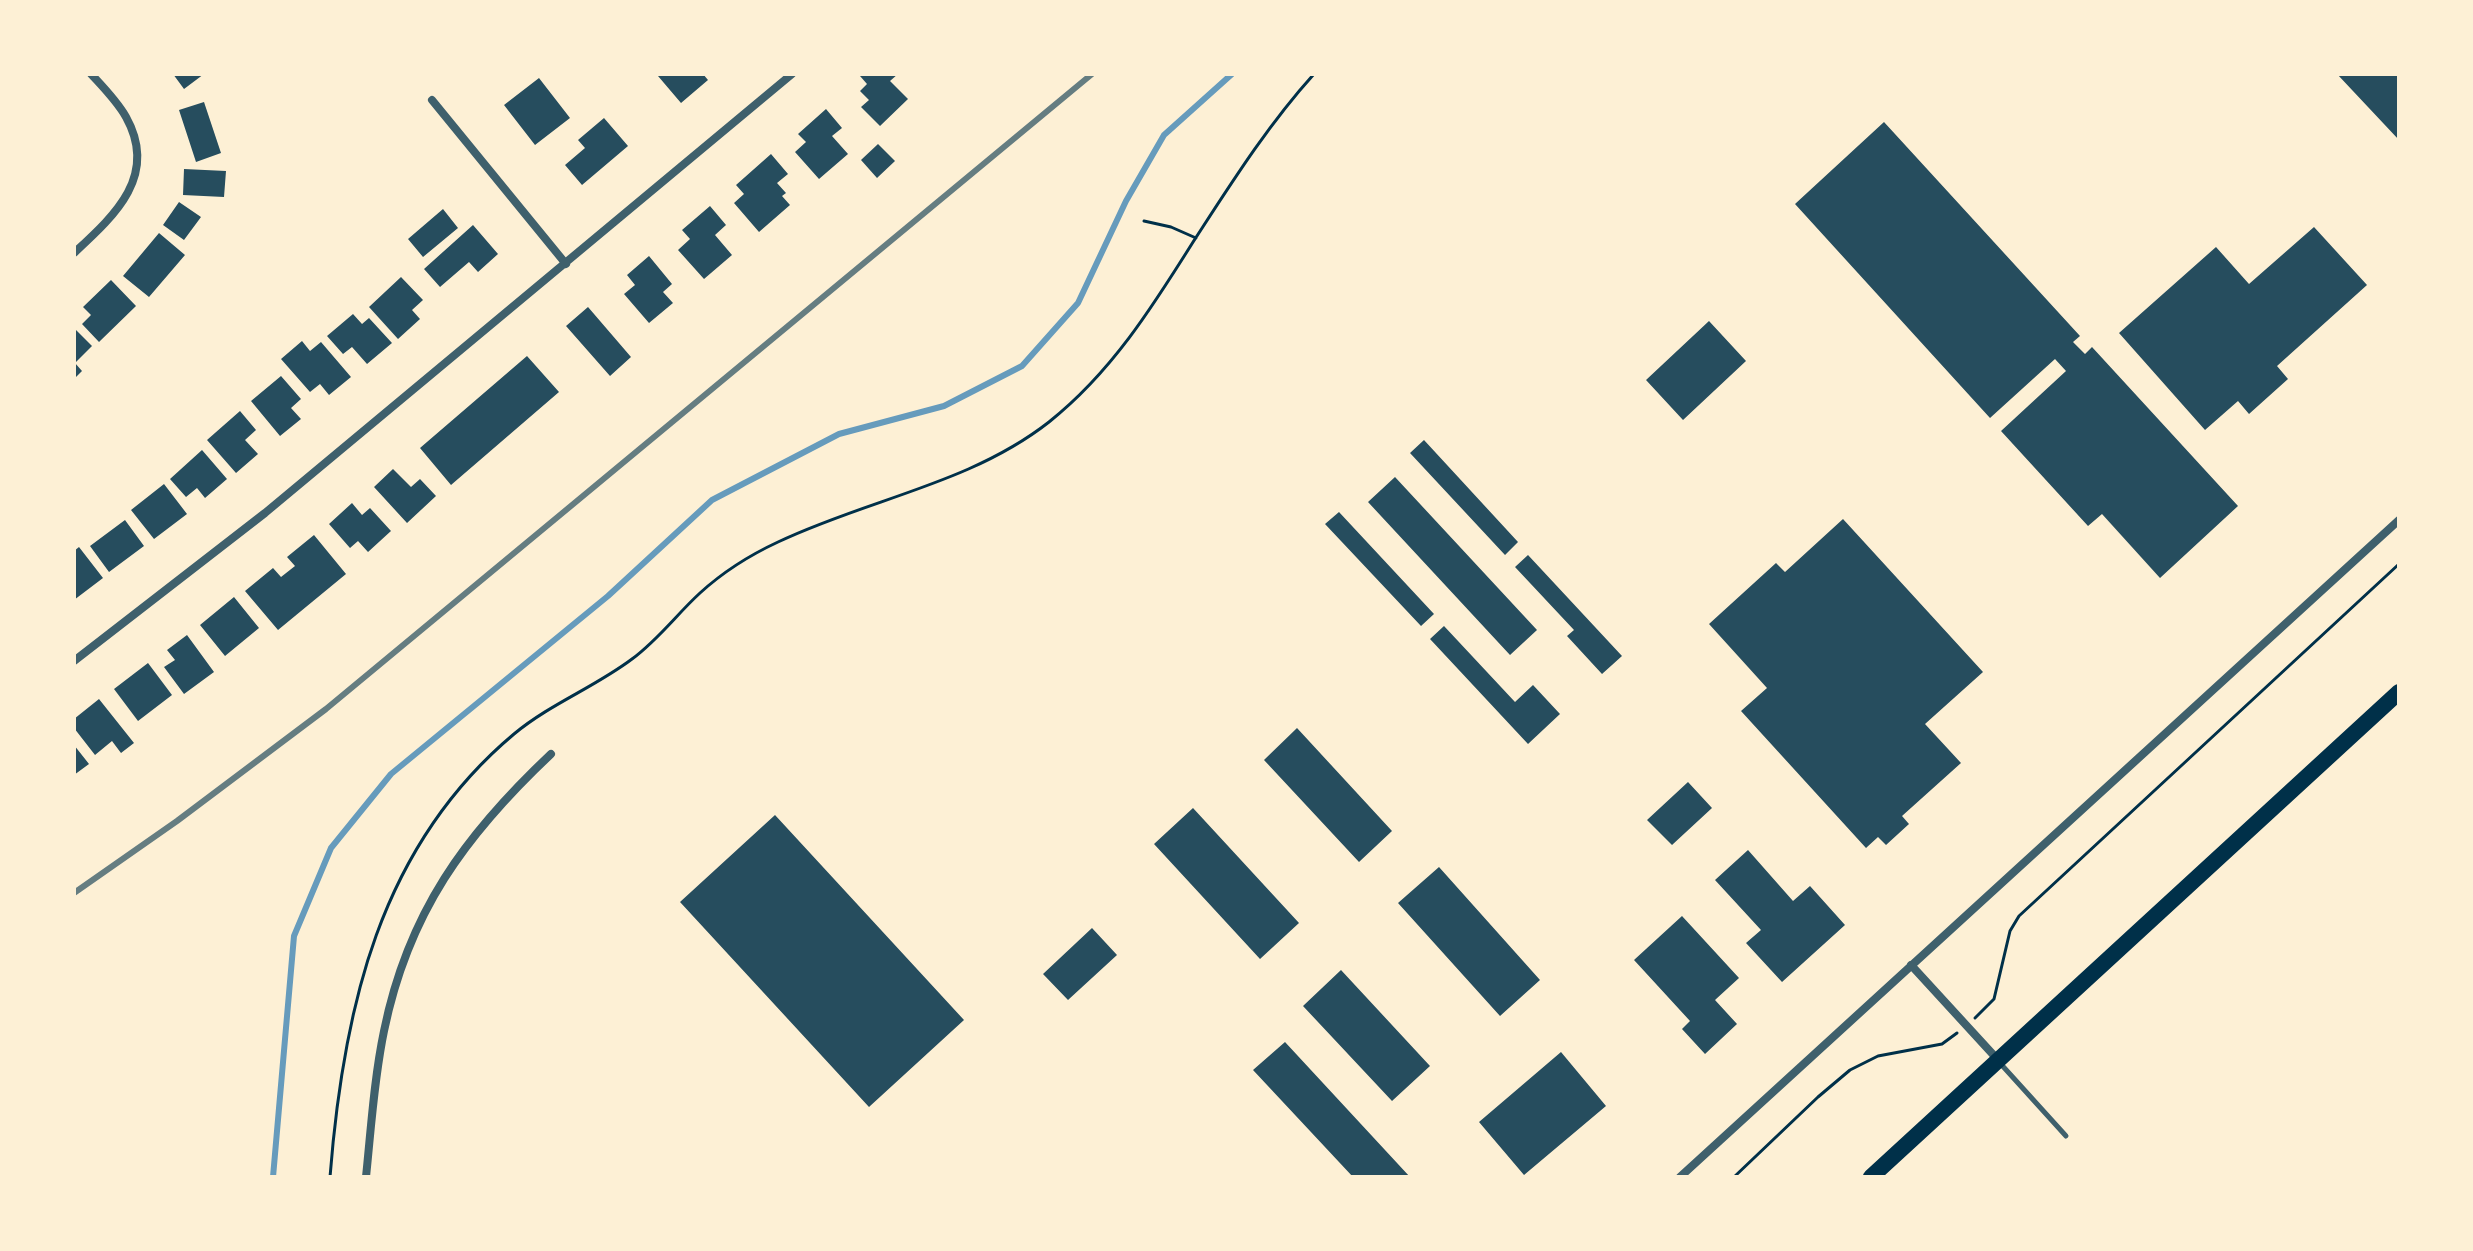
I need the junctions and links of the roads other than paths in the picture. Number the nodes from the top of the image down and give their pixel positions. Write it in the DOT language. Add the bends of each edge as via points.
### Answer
graph roads {
  1 [pos="91,74"];
  2 [pos="786,76"];
  3 [pos="432,100"];
  4 [pos="74,253"];
  5 [pos="566,264"];
  6 [pos="2399,520"];
  7 [pos="74,661"];
  8 [pos="2399,692"];
  9 [pos="551,754"];
  10 [pos="1911,965"];
  11 [pos="1999,1061"];
  12 [pos="2066,1136"];
  13 [pos="366,1177"];
  14 [pos="1680,1177"];
  15 [pos="1871,1177"];
  1 -- 4 [label="street" via="127,117 138,159 124,202"];
  2 -- 5 [label="street"];
  3 -- 5 [label="street"];
  5 -- 7 [label="street" via="265,513"];
  6 -- 10 [label="street"];
  8 -- 11 [label="main road"];
  9 -- 13 [label="street" via="465,845 410,944 384,1029"];
  10 -- 11 [label="street"];
  10 -- 14 [label="street"];
  11 -- 12 [label="lane"];
  11 -- 15 [label="main road"];
}
